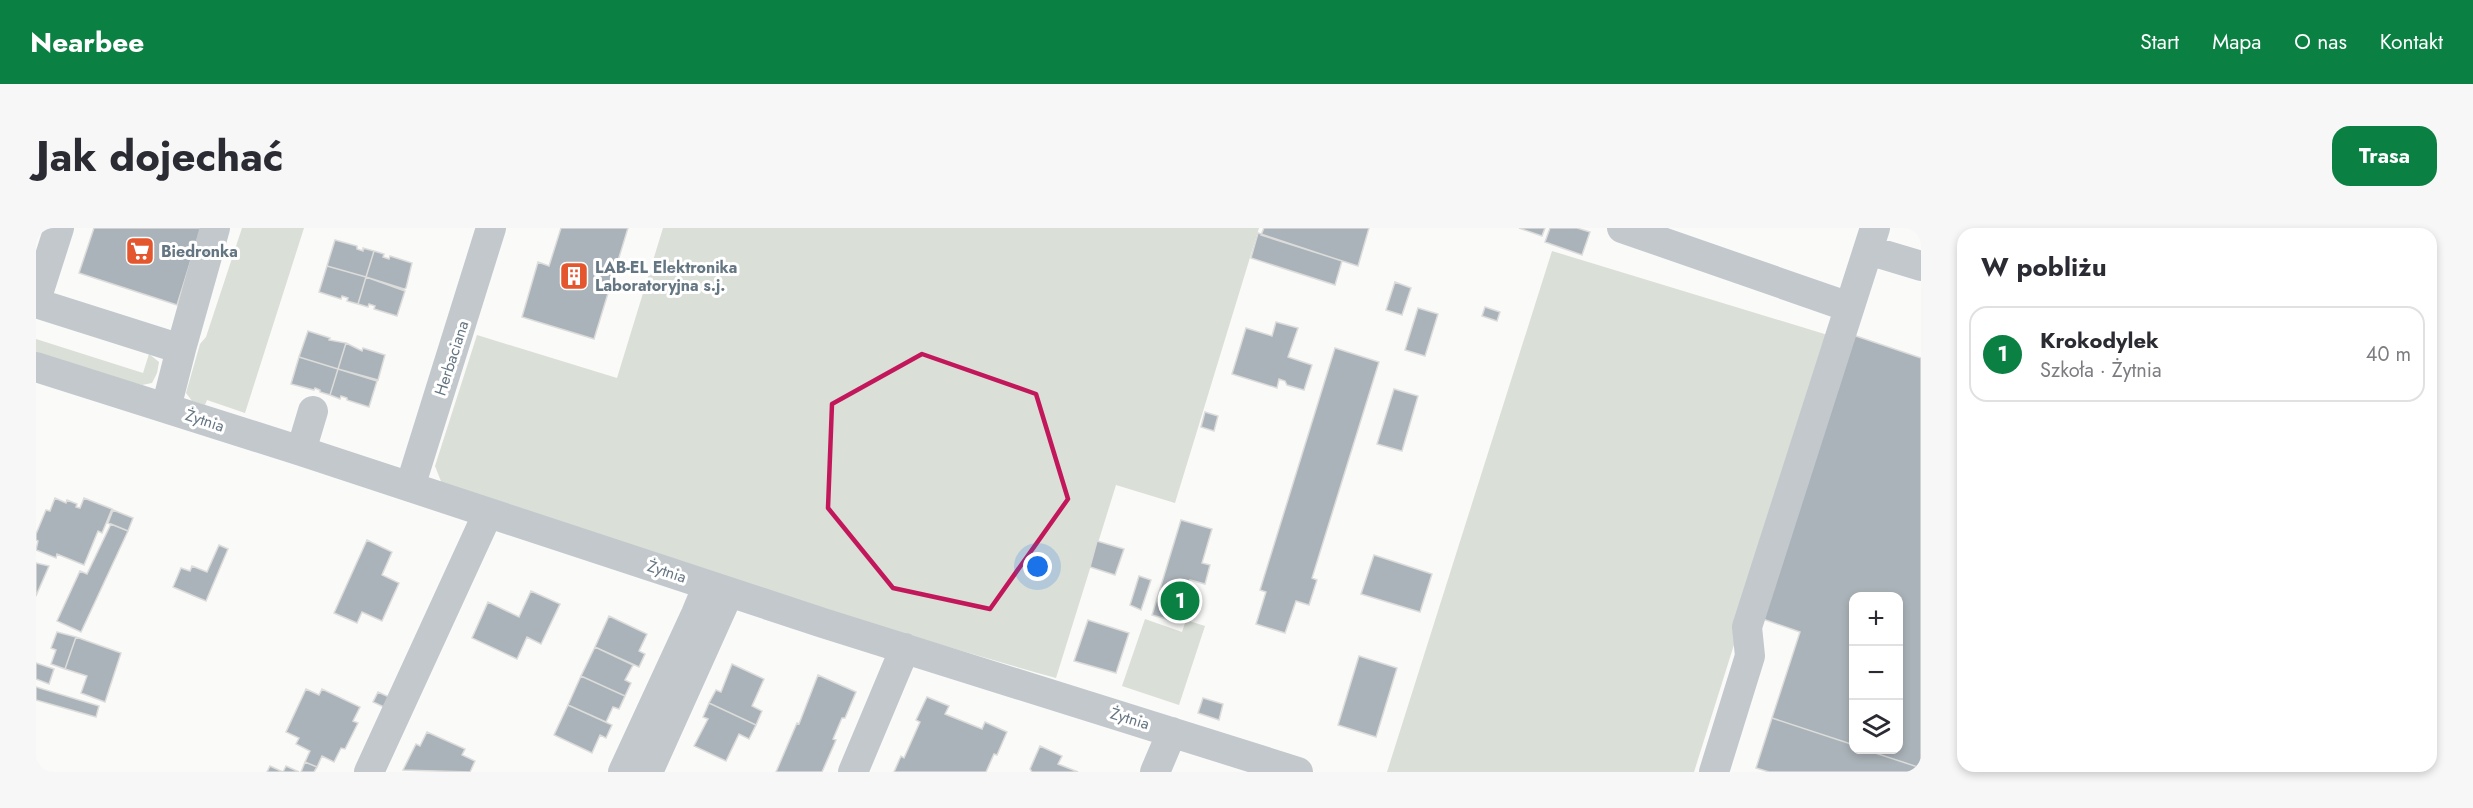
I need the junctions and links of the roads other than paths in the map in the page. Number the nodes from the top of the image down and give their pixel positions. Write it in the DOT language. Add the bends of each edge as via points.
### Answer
graph roads {
  1 [pos="59,228"];
  2 [pos="215,228"];
  3 [pos="491,228"];
  4 [pos="1622,228"];
  5 [pos="1681,237"];
  6 [pos="1871,239"];
  7 [pos="1921,266"];
  8 [pos="36,302"];
  9 [pos="1848,307"];
  10 [pos="181,349"];
  11 [pos="36,367"];
  12 [pos="166,408"];
  13 [pos="313,411"];
  14 [pos="301,451"];
  15 [pos="410,487"];
  16 [pos="488,513"];
  17 [pos="718,588"];
  18 [pos="905,648"];
  19 [pos="1172,732"];
  20 [pos="369,772"];
  21 [pos="623,772"];
  22 [pos="648,772"];
  23 [pos="853,772"];
  24 [pos="1155,772"];
  25 [pos="1298,772"];
  26 [pos="1714,772"];
  1 -- 8 [label="street"];
  2 -- 10 [label="street"];
  3 -- 15 [label="street, Herbaciana"];
  4 -- 5 [label="street"];
  5 -- 9 [label="street"];
  6 -- 7 [label="street"];
  6 -- 9 [label="street"];
  8 -- 10 [label="street"];
  9 -- 26 [label="street" via="1747,627 1750,656"];
  10 -- 12 [label="street"];
  11 -- 12 [label="street, Żytnia"];
  12 -- 14 [label="street, Żytnia"];
  13 -- 14 [label="street"];
  14 -- 15 [label="street, Żytnia"];
  15 -- 16 [label="street, Żytnia"];
  16 -- 17 [label="street, Żytnia"];
  16 -- 20 [label="street"];
  17 -- 18 [label="street, Żytnia"];
  17 -- 21 [label="street"];
  17 -- 22 [label="street"];
  18 -- 19 [label="street, Żytnia"];
  18 -- 23 [label="street"];
  19 -- 24 [label="street"];
  19 -- 25 [label="street, Żytnia"];
}
